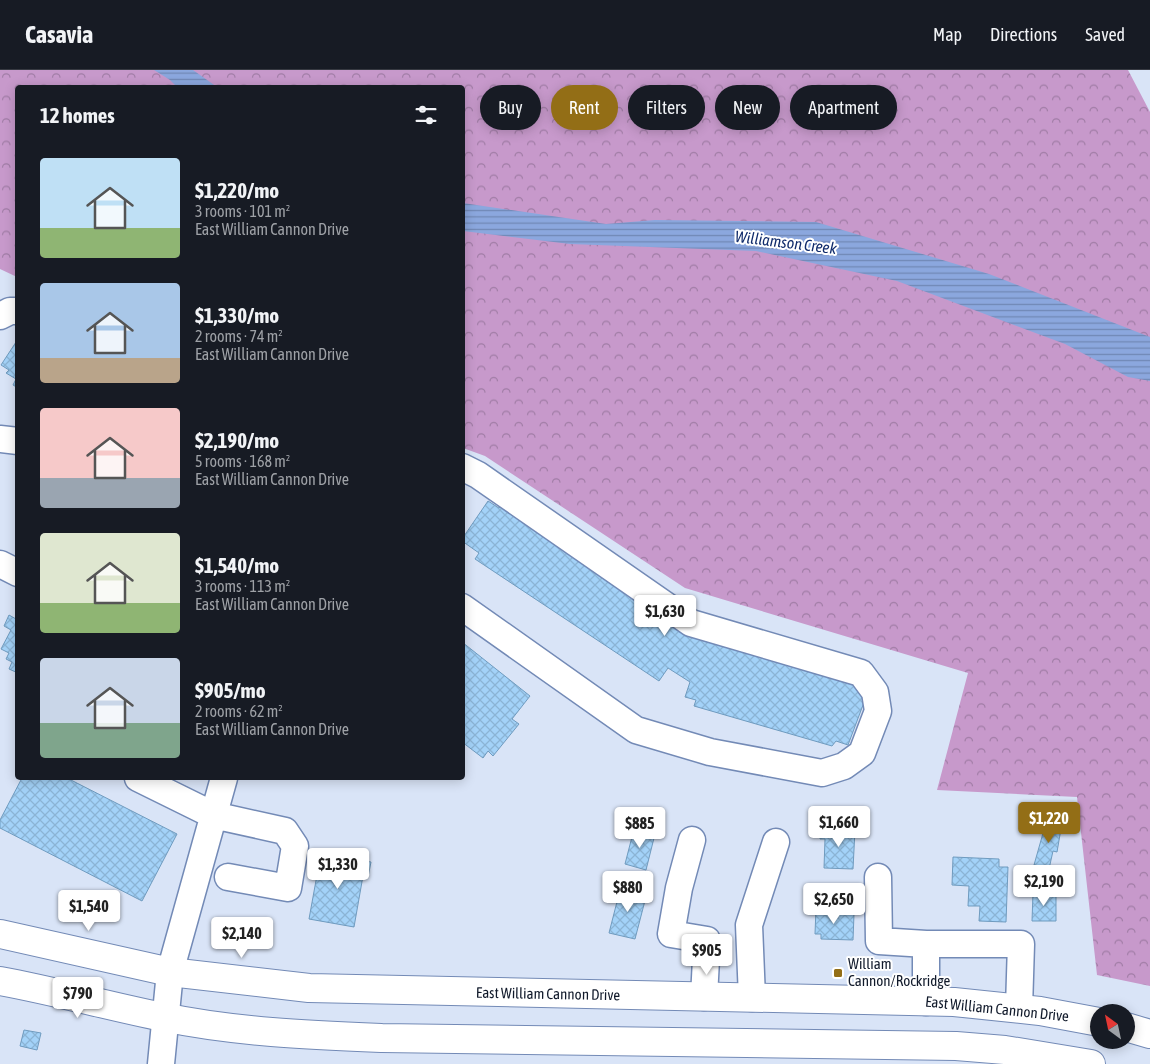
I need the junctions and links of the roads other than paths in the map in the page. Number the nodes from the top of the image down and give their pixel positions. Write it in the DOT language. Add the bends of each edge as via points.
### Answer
graph roads {
  1 [pos="15,311"];
  2 [pos="0,316"];
  3 [pos="0,439"];
  4 [pos="15,441"];
  5 [pos="465,468"];
  6 [pos="0,564"];
  7 [pos="15,572"];
  8 [pos="465,609"];
  9 [pos="142,780"];
  10 [pos="223,780"];
  11 [pos="213,815"];
  12 [pos="692,840"];
  13 [pos="776,842"];
  14 [pos="228,877"];
  15 [pos="878,877"];
  16 [pos="0,934"];
  17 [pos="926,944"];
  18 [pos="170,972"];
  19 [pos="0,981"];
  20 [pos="704,997"];
  21 [pos="752,998"];
  22 [pos="926,1002"];
  23 [pos="1019,1008"];
  24 [pos="164,1018"];
  25 [pos="1090,1020"];
  26 [pos="1135,1030"];
  27 [pos="1150,1034"];
  28 [pos="161,1064"];
  29 [pos="1091,1064"];
  1 -- 2 [label="street"];
  3 -- 4 [label="street"];
  5 -- 8 [label="street" via="691,623 861,673 874,692 878,710 862,753 844,766 822,773 710,752 636,730"];
  6 -- 7 [label="street"];
  9 -- 11 [label="street"];
  10 -- 11 [label="street"];
  11 -- 14 [label="street" via="286,831 295,846 288,888"];
  11 -- 18 [label="street"];
  12 -- 20 [label="street" via="671,934 707,940"];
  13 -- 21 [label="street" via="749,925"];
  15 -- 17 [label="street" via="879,941"];
  16 -- 18 [label="main road, East William Cannon Drive"];
  17 -- 22 [label="street"];
  17 -- 23 [label="street" via="1021,944"];
  18 -- 20 [label="main road, East William Cannon Drive" via="309,988"];
  18 -- 24 [label="street"];
  19 -- 24 [label="main road"];
  20 -- 21 [label="main road, East William Cannon Drive"];
  21 -- 22 [label="main road, East William Cannon Drive"];
  22 -- 23 [label="main road, East William Cannon Drive"];
  23 -- 25 [label="main road, East William Cannon Drive"];
  24 -- 28 [label="street"];
  24 -- 29 [label="main road" via="289,1034 382,1038 956,1046 1005,1050"];
  26 -- 27 [label="main road"];
}
